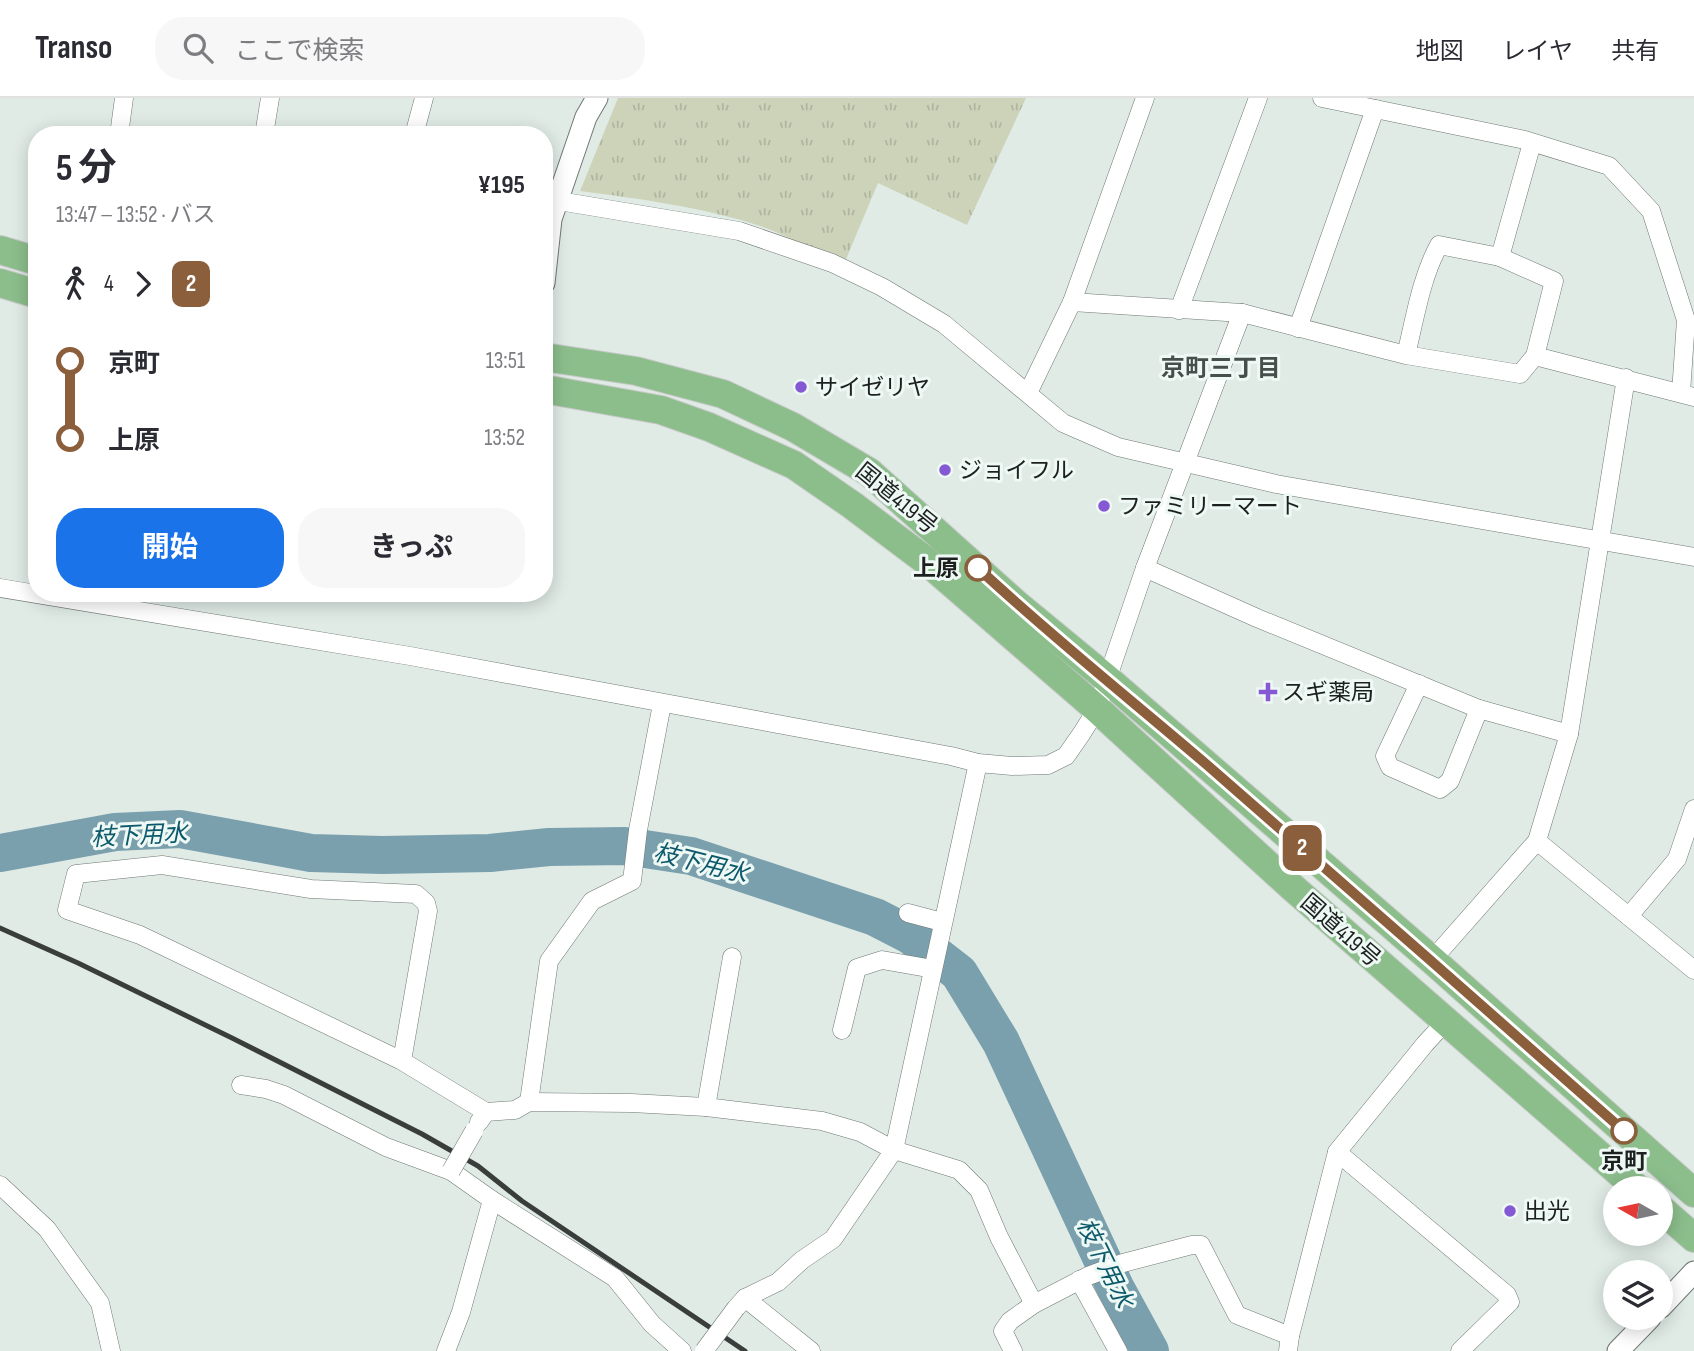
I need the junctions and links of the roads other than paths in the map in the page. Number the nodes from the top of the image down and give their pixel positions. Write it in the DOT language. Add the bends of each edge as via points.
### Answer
graph roads {
  1 [pos="124,98"];
  2 [pos="270,98"];
  3 [pos="424,98"];
  4 [pos="597,98"];
  5 [pos="1145,98"];
  6 [pos="1258,98"];
  7 [pos="1322,98"];
  8 [pos="1374,109"];
  9 [pos="119,126"];
  10 [pos="265,126"];
  11 [pos="416,126"];
  12 [pos="1532,143"];
  13 [pos="553,208"];
  14 [pos="553,213"];
  15 [pos="0,250"];
  16 [pos="1500,257"];
  17 [pos="28,258"];
  18 [pos="0,283"];
  19 [pos="28,291"];
  20 [pos="1072,302"];
  21 [pos="1179,310"];
  22 [pos="1242,313"];
  23 [pos="1297,328"];
  24 [pos="1406,355"];
  25 [pos="1535,356"];
  26 [pos="553,358"];
  27 [pos="1626,378"];
  28 [pos="553,390"];
  29 [pos="1028,393"];
  30 [pos="1688,395"];
  31 [pos="1187,463"];
  32 [pos="1599,541"];
  33 [pos="1694,557"];
  34 [pos="1145,568"];
  35 [pos="0,588"];
  36 [pos="28,593"];
  37 [pos="84,602"];
  38 [pos="1106,678"];
  39 [pos="1419,684"];
  40 [pos="662,704"];
  41 [pos="1097,709"];
  42 [pos="1479,709"];
  43 [pos="1569,734"];
  44 [pos="978,763"];
  45 [pos="1694,809"];
  46 [pos="1537,841"];
  47 [pos="908,913"];
  48 [pos="1629,916"];
  49 [pos="942,925"];
  50 [pos="732,957"];
  51 [pos="1432,960"];
  52 [pos="933,969"];
  53 [pos="1694,970"];
  54 [pos="1447,1020"];
  55 [pos="842,1030"];
  56 [pos="402,1061"];
  57 [pos="240,1084"];
  58 [pos="529,1102"];
  59 [pos="706,1107"];
  60 [pos="486,1112"];
  61 [pos="894,1150"];
  62 [pos="1337,1152"];
  63 [pos="451,1171"];
  64 [pos="1623,1176"];
  65 [pos="0,1185"];
  66 [pos="1694,1194"];
  67 [pos="492,1200"];
  68 [pos="1673,1220"];
  69 [pos="1694,1238"];
  70 [pos="1694,1272"];
  71 [pos="1084,1278"];
  72 [pos="1673,1294"];
  73 [pos="740,1303"];
  74 [pos="1034,1304"];
  75 [pos="1638,1330"];
  76 [pos="1289,1343"];
  77 [pos="111,1351"];
  78 [pos="446,1351"];
  79 [pos="682,1351"];
  80 [pos="704,1351"];
  81 [pos="811,1351"];
  82 [pos="1013,1351"];
  83 [pos="1118,1351"];
  84 [pos="1460,1351"];
  85 [pos="1618,1351"];
  1 -- 9 [label="street"];
  2 -- 10 [label="street"];
  3 -- 11 [label="street"];
  4 -- 13 [label="street"];
  5 -- 20 [label="street"];
  6 -- 21 [label="street"];
  7 -- 8 [label="street"];
  8 -- 12 [label="street"];
  8 -- 23 [label="street"];
  12 -- 16 [label="street"];
  12 -- 30 [label="street" via="1609,166 1651,211 1686,320"];
  14 -- 29 [label="street" via="739,231 832,263 944,324"];
  15 -- 17 [label="highway"];
  16 -- 24 [label="street" via="1439,245"];
  16 -- 25 [label="street" via="1554,281"];
  18 -- 19 [label="highway"];
  20 -- 21 [label="street"];
  20 -- 29 [label="street"];
  21 -- 22 [label="street"];
  22 -- 23 [label="street"];
  22 -- 31 [label="street"];
  23 -- 24 [label="street"];
  24 -- 25 [label="street" via="1520,374"];
  25 -- 27 [label="street"];
  26 -- 38 [label="highway, 国道419号" via="636,371 723,394 793,427 869,472"];
  27 -- 30 [label="street"];
  27 -- 32 [label="street"];
  28 -- 41 [label="highway, 国道419号" via="661,410 794,465 925,560"];
  29 -- 31 [label="street" via="1063,423 1118,447"];
  31 -- 32 [label="street" via="1276,484"];
  31 -- 34 [label="street"];
  32 -- 33 [label="street"];
  32 -- 43 [label="street"];
  34 -- 38 [label="street"];
  34 -- 39 [label="street"];
  35 -- 36 [label="street"];
  37 -- 40 [label="street"];
  38 -- 41 [label="street"];
  38 -- 51 [label="highway, 国道419号"];
  39 -- 42 [label="street"];
  39 -- 42 [label="street" via="1385,756 1390,767 1440,789 1450,781"];
  40 -- 44 [label="street"];
  40 -- 58 [label="street" via="632,881 592,901 549,961"];
  41 -- 44 [label="street" via="1066,756 1048,765"];
  41 -- 54 [label="highway, 国道419号" via="1292,887"];
  42 -- 43 [label="street"];
  43 -- 46 [label="street"];
  44 -- 49 [label="street"];
  45 -- 48 [label="street" via="1677,859"];
  46 -- 48 [label="street"];
  46 -- 51 [label="street"];
  47 -- 49 [label="street"];
  48 -- 53 [label="street"];
  49 -- 52 [label="street"];
  50 -- 59 [label="street"];
  51 -- 66 [label="highway, 国道419号"];
  52 -- 55 [label="street" via="882,960 858,968"];
  52 -- 61 [label="street"];
  54 -- 62 [label="street"];
  54 -- 64 [label="highway, 国道419号"];
  56 -- 56 [label="street" via="140,935 68,911 76,874 162,865 311,889 416,894 428,911"];
  56 -- 60 [label="street"];
  57 -- 63 [label="street" via="285,1095 386,1147"];
  58 -- 59 [label="street"];
  58 -- 60 [label="street" via="515,1110"];
  59 -- 61 [label="street" via="822,1121 860,1132"];
  60 -- 63 [label="street, bridge"];
  61 -- 73 [label="street" via="833,1239 778,1282"];
  61 -- 74 [label="street" via="959,1170 979,1190"];
  62 -- 76 [label="street"];
  62 -- 84 [label="street" via="1507,1295 1510,1302"];
  63 -- 67 [label="street"];
  65 -- 77 [label="street" via="47,1229 100,1303"];
  67 -- 78 [label="street"];
  67 -- 79 [label="street" via="615,1278 652,1324"];
  68 -- 69 [label="highway"];
  70 -- 72 [label="street"];
  71 -- 74 [label="street"];
  71 -- 76 [label="street" via="1123,1263 1201,1245 1237,1315"];
  71 -- 83 [label="street"];
  73 -- 80 [label="street, bridge"];
  73 -- 81 [label="street"];
  74 -- 82 [label="street" via="1003,1331"];
  75 -- 85 [label="street"];
}
